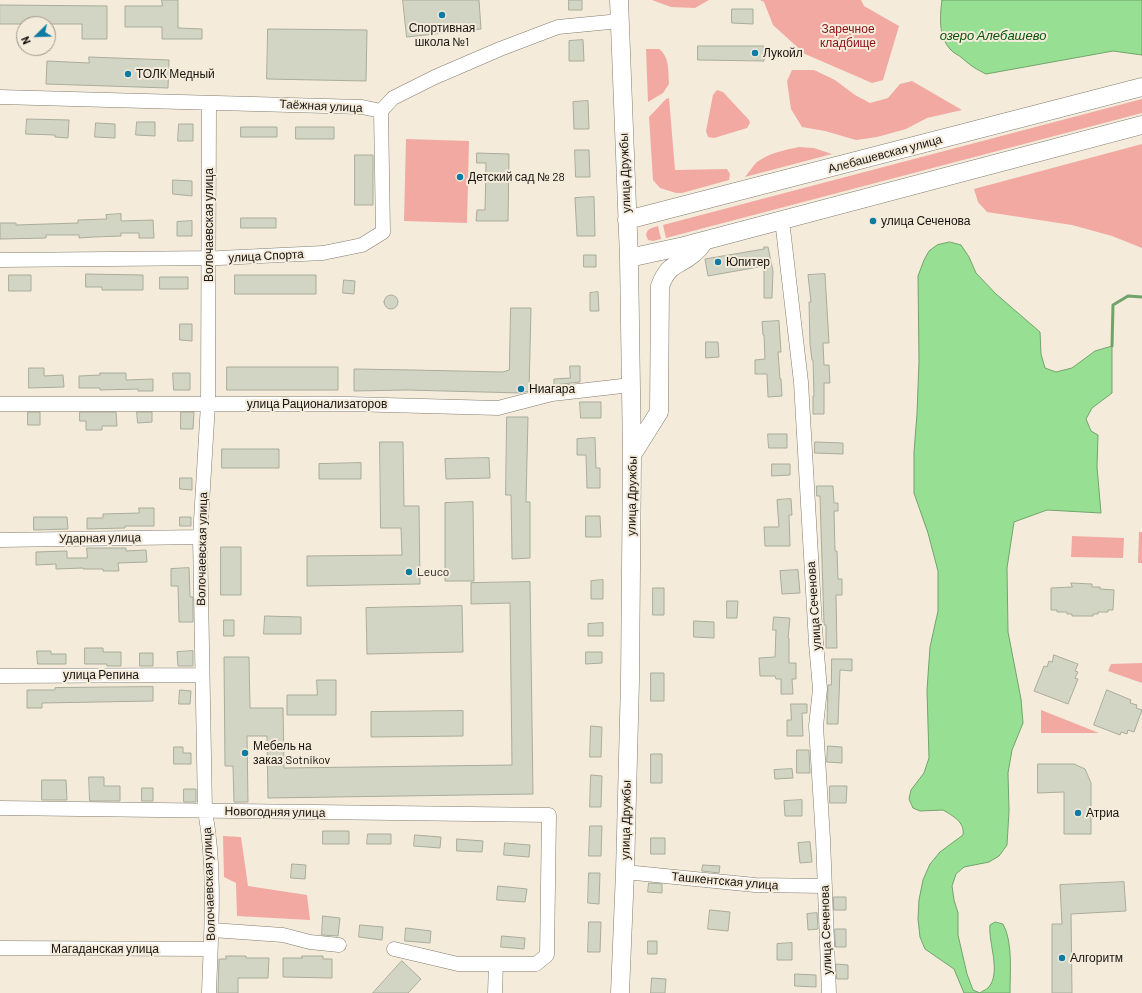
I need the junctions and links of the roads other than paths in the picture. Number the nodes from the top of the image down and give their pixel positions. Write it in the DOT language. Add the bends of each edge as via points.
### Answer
graph roads {
  1 [pos="619,0"];
  2 [pos="620,21"];
  3 [pos="1142,87"];
  4 [pos="0,97"];
  5 [pos="209,104"];
  6 [pos="381,111"];
  7 [pos="1142,125"];
  8 [pos="627,220"];
  9 [pos="782,220"];
  10 [pos="707,240"];
  11 [pos="209,258"];
  12 [pos="629,258"];
  13 [pos="0,260"];
  14 [pos="631,385"];
  15 [pos="0,404"];
  16 [pos="208,404"];
  17 [pos="632,455"];
  18 [pos="200,537"];
  19 [pos="0,540"];
  20 [pos="202,675"];
  21 [pos="0,676"];
  22 [pos="0,808"];
  23 [pos="205,811"];
  24 [pos="625,872"];
  25 [pos="825,886"];
  26 [pos="212,930"];
  27 [pos="339,945"];
  28 [pos="0,948"];
  29 [pos="210,949"];
  30 [pos="394,949"];
  31 [pos="496,964"];
  32 [pos="209,993"];
  33 [pos="495,993"];
  34 [pos="620,993"];
  35 [pos="829,993"];
  1 -- 2 [label="main road, улица Дружбы"];
  2 -- 6 [label="street" via="558,27 435,76 393,98"];
  2 -- 8 [label="main road, улица Дружбы"];
  3 -- 8 [label="main road, Алебашевская улица"];
  4 -- 5 [label="street, Таёжная улица"];
  5 -- 6 [label="street, Таёжная улица" via="362,107"];
  5 -- 11 [label="street, Волочаевская улица"];
  6 -- 11 [label="street, улица Спорта" via="383,232 362,245 323,253"];
  7 -- 9 [label="main road"];
  8 -- 12 [label="main road, улица Дружбы"];
  9 -- 10 [label="main road"];
  9 -- 25 [label="street, улица Сеченова" via="801,382 820,689 816,726"];
  10 -- 12 [label="main road"];
  10 -- 17 [label="main road" via="694,253 673,266 664,275 660,286 659,412"];
  11 -- 13 [label="street, улица Спорта"];
  11 -- 16 [label="street, Волочаевская улица"];
  12 -- 14 [label="main road, улица Дружбы"];
  14 -- 16 [label="street, улица Рационализаторов" via="552,394 498,408"];
  14 -- 17 [label="main road, улица Дружбы"];
  15 -- 16 [label="street, улица Рационализаторов"];
  16 -- 18 [label="street, Волочаевская улица"];
  17 -- 24 [label="main road, улица Дружбы"];
  18 -- 19 [label="street, Ударная улица"];
  18 -- 20 [label="street, Волочаевская улица"];
  20 -- 21 [label="street, улица Репина"];
  20 -- 23 [label="street, Волочаевская улица"];
  22 -- 23 [label="street, Новогодняя улица"];
  23 -- 26 [label="street, Волочаевская улица" via="210,837"];
  23 -- 31 [label="street, Новогодняя улица" via="549,815 547,955 536,964"];
  24 -- 25 [label="street, Ташкентская улица" via="755,885"];
  24 -- 34 [label="main road, улица Дружбы"];
  25 -- 35 [label="street, улица Сеченова"];
  26 -- 27 [label="street" via="283,934 310,942"];
  26 -- 29 [label="street, Волочаевская улица"];
  28 -- 29 [label="street, Магаданская улица"];
  29 -- 32 [label="street, Волочаевская улица"];
  30 -- 31 [label="street" via="458,964"];
  31 -- 33 [label="street"];
}
